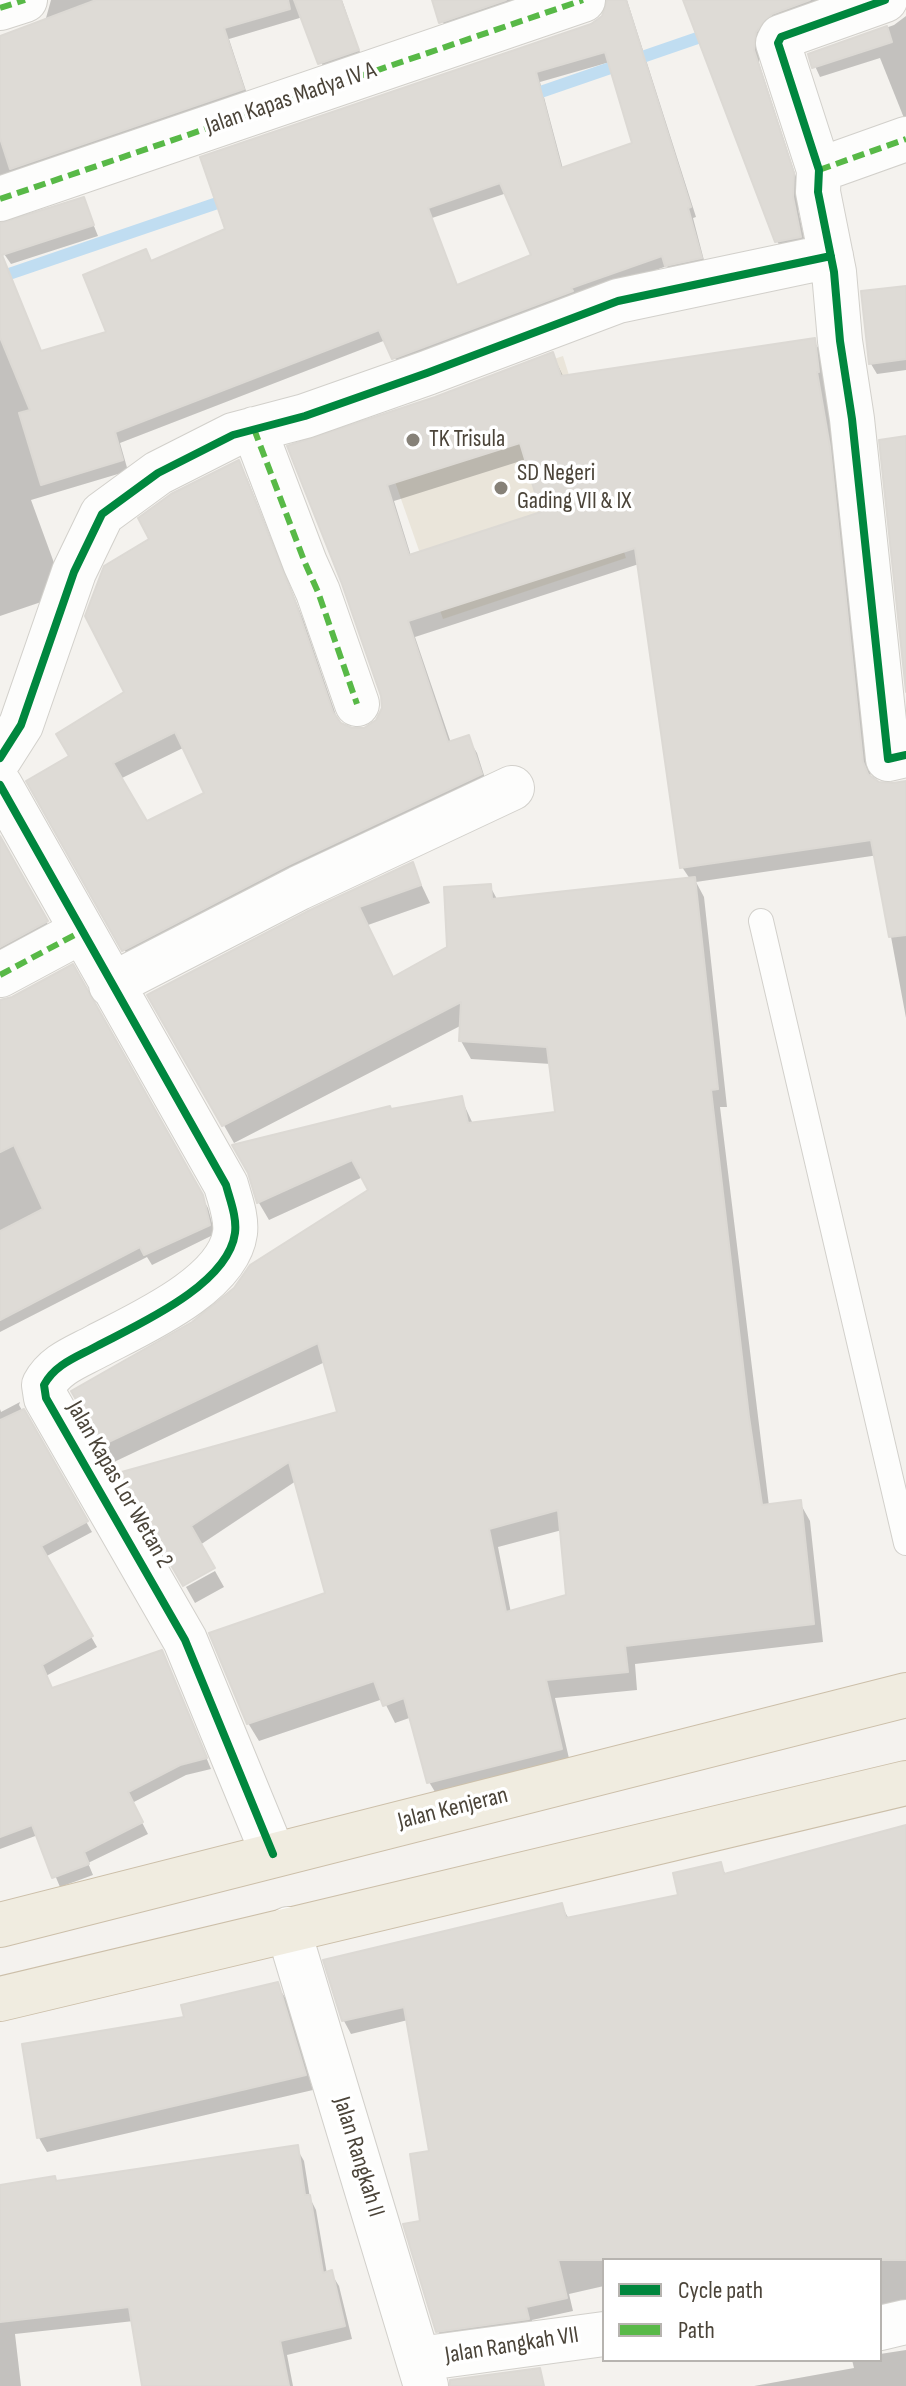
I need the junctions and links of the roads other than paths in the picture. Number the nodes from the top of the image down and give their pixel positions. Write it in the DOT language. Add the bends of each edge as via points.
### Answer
graph roads {
  1 [pos="25,0"];
  2 [pos="583,0"];
  3 [pos="885,0"];
  4 [pos="0,8"];
  5 [pos="906,139"];
  6 [pos="819,170"];
  7 [pos="0,199"];
  8 [pos="831,256"];
  9 [pos="254,429"];
  10 [pos="357,704"];
  11 [pos="906,755"];
  12 [pos="1,781"];
  13 [pos="512,788"];
  14 [pos="761,921"];
  15 [pos="82,931"];
  16 [pos="0,975"];
  17 [pos="111,985"];
  18 [pos="906,1543"];
  19 [pos="906,1695"];
  20 [pos="906,1783"];
  21 [pos="273,1854"];
  22 [pos="0,1925"];
  23 [pos="288,1929"];
  24 [pos="0,1999"];
  25 [pos="906,2322"];
  26 [pos="882,2328"];
  27 [pos="602,2334"];
  28 [pos="423,2372"];
  1 -- 4 [label="street"];
  2 -- 7 [label="street, Jalan Kapas Madya IV A"];
  3 -- 6 [label="street" via="778,40"];
  5 -- 6 [label="street"];
  6 -- 8 [label="street" via="818,192"];
  8 -- 9 [label="street" via="618,301 305,416"];
  8 -- 11 [label="street" via="888,759"];
  9 -- 10 [label="street"];
  9 -- 12 [label="street" via="158,473 102,514 74,572"];
  12 -- 15 [label="street"];
  13 -- 17 [label="street" via="299,888"];
  14 -- 18 [label="lane"];
  15 -- 16 [label="street"];
  15 -- 17 [label="street"];
  17 -- 21 [label="street, Jalan Kapas Lor Wetan 2" via="226,1185 235,1233 213,1275 128,1330 57,1367 44,1385 46,1398 185,1640"];
  19 -- 21 [label="highway, Jalan Kenjeran"];
  20 -- 23 [label="highway"];
  21 -- 22 [label="highway, Jalan Kenjeran"];
  23 -- 24 [label="highway"];
  23 -- 28 [label="street, Jalan Rangkah II"];
  25 -- 26 [label="street"];
  27 -- 28 [label="street, Jalan Rangkah VII"];
}
